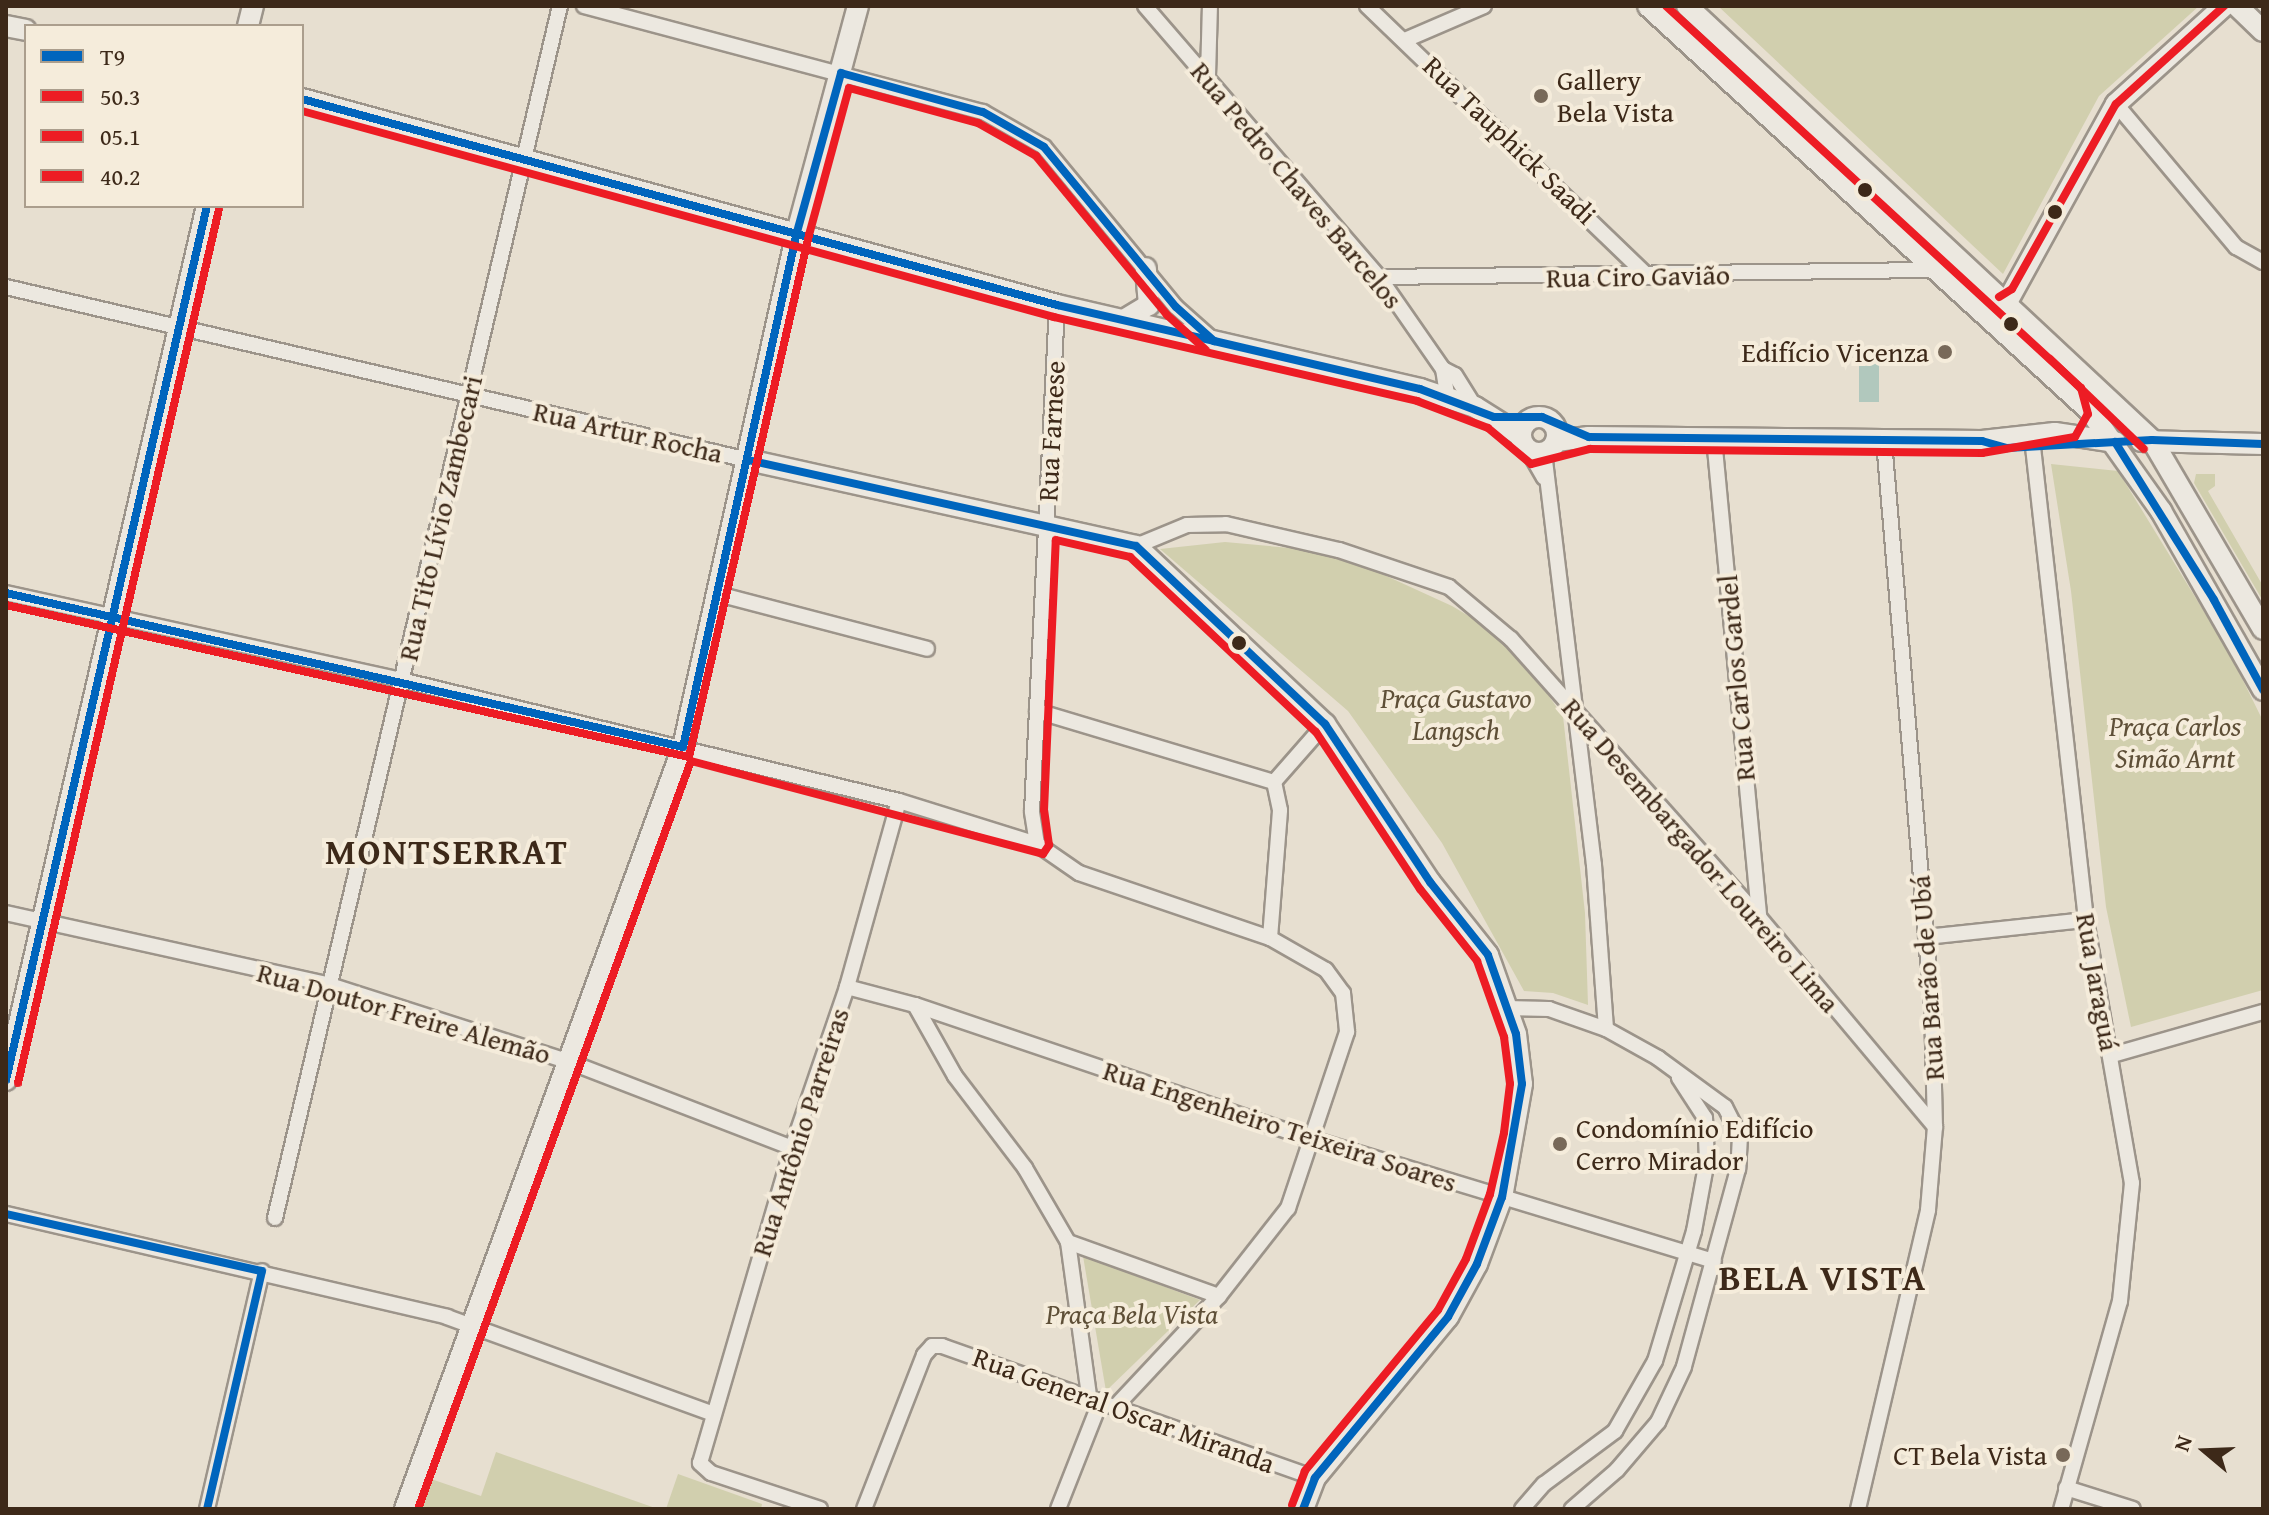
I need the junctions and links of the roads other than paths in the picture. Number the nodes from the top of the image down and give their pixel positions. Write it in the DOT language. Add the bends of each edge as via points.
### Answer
graph roads {
  1 [pos="560,6"];
  2 [pos="584,6"];
  3 [pos="858,6"];
  4 [pos="1145,6"];
  5 [pos="1210,6"];
  6 [pos="1367,6"];
  7 [pos="1484,6"];
  8 [pos="1648,6"];
  9 [pos="1687,6"];
  10 [pos="2224,6"];
  11 [pos="2237,6"];
  12 [pos="2263,31"];
  13 [pos="1405,40"];
  14 [pos="841,73"];
  15 [pos="1208,76"];
  16 [pos="304,100"];
  17 [pos="2116,104"];
  18 [pos="525,158"];
  19 [pos="207,208"];
  20 [pos="797,232"];
  21 [pos="1909,250"];
  22 [pos="2263,262"];
  23 [pos="1146,268"];
  24 [pos="1898,270"];
  25 [pos="1930,270"];
  26 [pos="1379,277"];
  27 [pos="1649,277"];
  28 [pos="6,287"];
  29 [pos="2006,296"];
  30 [pos="1057,305"];
  31 [pos="1122,321"];
  32 [pos="179,325"];
  33 [pos="1214,341"];
  34 [pos="1443,369"];
  35 [pos="469,394"];
  36 [pos="2072,396"];
  37 [pos="1448,399"];
  38 [pos="1475,407"];
  39 [pos="2055,433"];
  40 [pos="1538,438"];
  41 [pos="1714,438"];
  42 [pos="2152,440"];
  43 [pos="1884,441"];
  44 [pos="1982,441"];
  45 [pos="2115,442"];
  46 [pos="2263,444"];
  47 [pos="2033,447"];
  48 [pos="748,460"];
  49 [pos="2143,482"];
  50 [pos="1045,525"];
  51 [pos="1136,546"];
  52 [pos="6,593"];
  53 [pos="718,594"];
  54 [pos="113,617"];
  55 [pos="2263,629"];
  56 [pos="927,649"];
  57 [pos="401,680"];
  58 [pos="2263,690"];
  59 [pos="1037,711"];
  60 [pos="1577,713"];
  61 [pos="1325,724"];
  62 [pos="683,747"];
  63 [pos="1274,782"];
  64 [pos="899,801"];
  65 [pos="1037,844"];
  66 [pos="6,913"];
  67 [pos="1759,917"];
  68 [pos="2086,920"];
  69 [pos="43,921"];
  70 [pos="1926,937"];
  71 [pos="1270,938"];
  72 [pos="330,985"];
  73 [pos="847,987"];
  74 [pos="915,1005"];
  75 [pos="1506,1008"];
  76 [pos="2263,1012"];
  77 [pos="1606,1029"];
  78 [pos="2112,1055"];
  79 [pos="567,1061"];
  80 [pos="1672,1067"];
  81 [pos="6,1080"];
  82 [pos="1935,1127"];
  83 [pos="1312,1139"];
  84 [pos="792,1148"];
  85 [pos="1502,1197"];
  86 [pos="6,1214"];
  87 [pos="275,1218"];
  88 [pos="1068,1242"];
  89 [pos="1686,1252"];
  90 [pos="1714,1261"];
  91 [pos="262,1271"];
  92 [pos="1219,1296"];
  93 [pos="472,1326"];
  94 [pos="1095,1398"];
  95 [pos="1117,1405"];
  96 [pos="713,1414"];
  97 [pos="1315,1478"];
  98 [pos="2066,1488"];
  99 [pos="207,1509"];
  100 [pos="405,1509"];
  101 [pos="820,1509"];
  102 [pos="864,1509"];
  103 [pos="1058,1509"];
  104 [pos="1303,1509"];
  105 [pos="1522,1509"];
  106 [pos="1572,1509"];
  107 [pos="1858,1509"];
  108 [pos="2061,1509"];
  109 [pos="2133,1509"];
  1 -- 18 [label="street, Rua Tito Lívio Zambecari"];
  2 -- 14 [label="street"];
  3 -- 14 [label="street"];
  4 -- 15 [label="street, Rua Pedro Chaves Barcelos"];
  5 -- 15 [label="street"];
  6 -- 13 [label="street, Rua Tauphick Saadi"];
  7 -- 13 [label="street"];
  8 -- 21 [label="street"];
  9 -- 29 [label="street"];
  10 -- 17 [label="street"];
  11 -- 12 [label="street"];
  13 -- 27 [label="street, Rua Tauphick Saadi"];
  14 -- 20 [label="street"];
  14 -- 23 [label="street" via="983,112 1044,147"];
  15 -- 26 [label="street, Rua Pedro Chaves Barcelos"];
  16 -- 18 [label="street"];
  17 -- 22 [label="street" via="2236,247"];
  17 -- 29 [label="street"];
  18 -- 20 [label="street"];
  18 -- 35 [label="street, Rua Tito Lívio Zambecari"];
  19 -- 32 [label="street"];
  20 -- 30 [label="street"];
  20 -- 48 [label="street"];
  21 -- 24 [label="street"];
  21 -- 25 [label="street"];
  23 -- 31 [label="street" via="1149,305"];
  23 -- 33 [label="street" via="1176,307"];
  24 -- 25 [label="street, Rua Ciro Gavião"];
  24 -- 27 [label="street, Rua Ciro Gavião"];
  25 -- 36 [label="street"];
  26 -- 27 [label="street, Rua Ciro Gavião"];
  26 -- 34 [label="street, Rua Pedro Chaves Barcelos"];
  28 -- 32 [label="street, Rua Artur Rocha"];
  29 -- 42 [label="street"];
  30 -- 31 [label="street"];
  30 -- 50 [label="street, Rua Farnese"];
  31 -- 33 [label="street"];
  32 -- 35 [label="street, Rua Artur Rocha"];
  32 -- 54 [label="street"];
  33 -- 37 [label="street"];
  34 -- 37 [label="street, Rua Pedro Chaves Barcelos"];
  34 -- 38 [label="street, Rua Pedro Chaves Barcelos" via="1455,375"];
  35 -- 48 [label="street, Rua Artur Rocha"];
  35 -- 57 [label="street, Rua Tito Lívio Zambecari"];
  36 -- 39 [label="street" via="2073,421"];
  36 -- 45 [label="street"];
  37 -- 38 [label="street"];
  38 -- 40 [label="street"];
  39 -- 44 [label="street"];
  39 -- 45 [label="street"];
  40 -- 41 [label="street"];
  40 -- 60 [label="street"];
  41 -- 43 [label="street"];
  41 -- 67 [label="street, Rua Carlos Gardel"];
  42 -- 45 [label="street"];
  42 -- 46 [label="street"];
  42 -- 49 [label="street" via="2144,450"];
  42 -- 55 [label="street"];
  43 -- 44 [label="street"];
  43 -- 70 [label="street, Rua Barão de Ubá"];
  44 -- 47 [label="street" via="2007,448"];
  45 -- 47 [label="street"];
  45 -- 49 [label="street"];
  47 -- 68 [label="street, Rua Jaraguá"];
  48 -- 50 [label="street, Rua Artur Rocha"];
  48 -- 53 [label="street"];
  49 -- 58 [label="street"];
  50 -- 51 [label="street, Rua Artur Rocha"];
  50 -- 59 [label="street, Rua Farnese"];
  51 -- 60 [label="street, Rua Desembargador Loureiro Lima" via="1187,525 1226,524 1339,550 1449,587 1511,639"];
  51 -- 61 [label="street"];
  52 -- 54 [label="street"];
  53 -- 56 [label="street"];
  53 -- 62 [label="street"];
  54 -- 57 [label="street"];
  54 -- 69 [label="street"];
  57 -- 62 [label="street"];
  57 -- 72 [label="street, Rua Tito Lívio Zambecari"];
  59 -- 63 [label="street"];
  59 -- 65 [label="street, Rua Farnese" via="1032,811"];
  60 -- 67 [label="street, Rua Desembargador Loureiro Lima"];
  60 -- 77 [label="street"];
  61 -- 63 [label="street"];
  61 -- 75 [label="street" via="1430,882 1488,955"];
  62 -- 64 [label="street"];
  62 -- 79 [label="street"];
  63 -- 71 [label="street" via="1280,810"];
  64 -- 65 [label="street"];
  64 -- 73 [label="street, Rua Antônio Parreiras"];
  65 -- 71 [label="street" via="1079,873"];
  66 -- 69 [label="street, Rua Doutor Freire Alemão"];
  67 -- 82 [label="street, Rua Desembargador Loureiro Lima"];
  68 -- 70 [label="street"];
  68 -- 78 [label="street, Rua Jaraguá"];
  69 -- 72 [label="street, Rua Doutor Freire Alemão"];
  69 -- 81 [label="street"];
  70 -- 82 [label="street, Rua Barão de Ubá"];
  71 -- 83 [label="street" via="1326,970 1343,993 1347,1032"];
  72 -- 79 [label="street, Rua Doutor Freire Alemão"];
  72 -- 87 [label="street, Rua Tito Lívio Zambecari"];
  73 -- 74 [label="street, Rua Engenheiro Teixeira Soares"];
  73 -- 84 [label="street, Rua Antônio Parreiras"];
  74 -- 83 [label="street, Rua Engenheiro Teixeira Soares"];
  74 -- 88 [label="street" via="955,1076 1025,1168"];
  75 -- 77 [label="street" via="1549,1009"];
  75 -- 85 [label="street" via="1516,1034 1522,1084"];
  76 -- 78 [label="street"];
  77 -- 80 [label="street"];
  78 -- 98 [label="street, Rua Jaraguá" via="2132,1183 2130,1234 2120,1301"];
  79 -- 84 [label="street, Rua Doutor Freire Alemão"];
  79 -- 93 [label="street"];
  80 -- 89 [label="street" via="1705,1118 1707,1160"];
  80 -- 90 [label="street" via="1725,1107 1740,1136 1738,1169"];
  82 -- 107 [label="street, Rua Barão de Ubá" via="1928,1210"];
  83 -- 85 [label="street, Rua Engenheiro Teixeira Soares"];
  83 -- 92 [label="street" via="1278,1227"];
  84 -- 96 [label="street, Rua Antônio Parreiras"];
  85 -- 89 [label="street, Rua Engenheiro Teixeira Soares"];
  85 -- 97 [label="street" via="1477,1264 1448,1317"];
  86 -- 91 [label="street"];
  88 -- 92 [label="street"];
  88 -- 94 [label="street"];
  89 -- 90 [label="street, Rua Engenheiro Teixeira Soares"];
  89 -- 105 [label="street" via="1655,1361 1629,1413"];
  90 -- 106 [label="street" via="1684,1367 1658,1422 1617,1470"];
  91 -- 93 [label="street"];
  91 -- 99 [label="street"];
  92 -- 95 [label="street"];
  93 -- 96 [label="street"];
  93 -- 100 [label="street"];
  94 -- 95 [label="street, Rua General Oscar Miranda"];
  94 -- 102 [label="street, Rua General Oscar Miranda" via="932,1346"];
  94 -- 103 [label="street"];
  95 -- 97 [label="street, Rua General Oscar Miranda"];
  96 -- 101 [label="street, Rua Antônio Parreiras" via="700,1463 711,1473"];
  97 -- 104 [label="street"];
  98 -- 108 [label="street, Rua Jaraguá"];
  98 -- 109 [label="street"];
}
